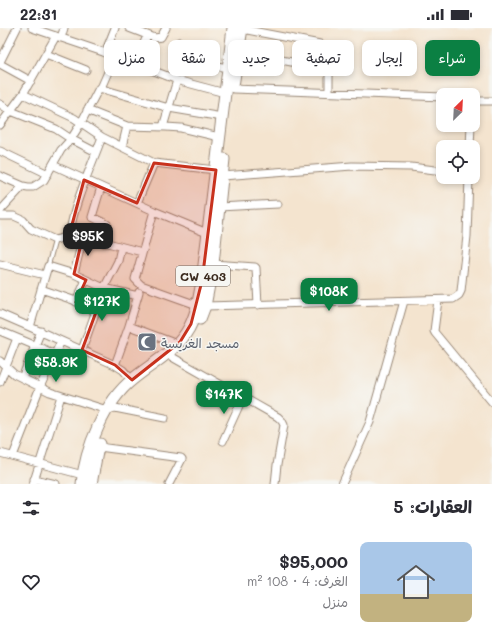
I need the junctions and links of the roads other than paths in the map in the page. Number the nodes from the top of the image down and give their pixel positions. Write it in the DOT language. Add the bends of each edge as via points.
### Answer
graph roads {
  1 [pos="17,28"];
  2 [pos="32,28"];
  3 [pos="64,28"];
  4 [pos="115,28"];
  5 [pos="129,28"];
  6 [pos="166,28"];
  7 [pos="239,28"];
  8 [pos="147,36"];
  9 [pos="58,37"];
  10 [pos="110,40"];
  11 [pos="145,40"];
  12 [pos="236,40"];
  13 [pos="239,40"];
  14 [pos="300,40"];
  15 [pos="104,53"];
  16 [pos="46,54"];
  17 [pos="284,61"];
  18 [pos="0,63"];
  19 [pos="220,67"];
  20 [pos="228,68"];
  21 [pos="86,70"];
  22 [pos="160,74"];
  23 [pos="106,76"];
  24 [pos="228,76"];
  25 [pos="233,76"];
  26 [pos="177,80"];
  27 [pos="31,81"];
  28 [pos="101,88"];
  29 [pos="229,91"];
  30 [pos="328,93"];
  31 [pos="23,94"];
  32 [pos="436,97"];
  33 [pos="480,101"];
  34 [pos="492,101"];
  35 [pos="0,104"];
  36 [pos="169,108"];
  37 [pos="87,110"];
  38 [pos="11,111"];
  39 [pos="222,117"];
  40 [pos="81,122"];
  41 [pos="0,125"];
  42 [pos="127,126"];
  43 [pos="163,127"];
  44 [pos="102,137"];
  45 [pos="219,137"];
  46 [pos="71,139"];
  47 [pos="122,147"];
  48 [pos="0,151"];
  49 [pos="96,152"];
  50 [pos="154,163"];
  51 [pos="53,165"];
  52 [pos="436,170"];
  53 [pos="219,173"];
  54 [pos="48,174"];
  55 [pos="0,176"];
  56 [pos="84,180"];
  57 [pos="469,184"];
  58 [pos="23,186"];
  59 [pos="100,187"];
  60 [pos="137,203"];
  61 [pos="278,204"];
  62 [pos="219,206"];
  63 [pos="0,211"];
  64 [pos="154,211"];
  65 [pos="0,216"];
  66 [pos="207,233"];
  67 [pos="69,236"];
  68 [pos="83,236"];
  69 [pos="55,240"];
  70 [pos="104,243"];
  71 [pos="121,247"];
  72 [pos="142,252"];
  73 [pos="0,264"];
  74 [pos="212,264"];
  75 [pos="48,266"];
  76 [pos="74,274"];
  77 [pos="45,275"];
  78 [pos="86,280"];
  79 [pos="141,285"];
  80 [pos="41,288"];
  81 [pos="104,288"];
  82 [pos="138,296"];
  83 [pos="438,300"];
  84 [pos="404,301"];
  85 [pos="76,302"];
  86 [pos="201,305"];
  87 [pos="258,305"];
  88 [pos="96,312"];
  89 [pos="0,314"];
  90 [pos="129,326"];
  91 [pos="30,327"];
  92 [pos="0,330"];
  93 [pos="41,331"];
  94 [pos="17,338"];
  95 [pos="61,341"];
  96 [pos="177,344"];
  97 [pos="35,346"];
  98 [pos="82,350"];
  99 [pos="55,354"];
  100 [pos="172,357"];
  101 [pos="0,361"];
  102 [pos="6,366"];
  103 [pos="115,366"];
  104 [pos="22,378"];
  105 [pos="132,380"];
  106 [pos="0,382"];
  107 [pos="40,387"];
  108 [pos="61,396"];
  109 [pos="243,397"];
  110 [pos="492,402"];
  111 [pos="111,409"];
  112 [pos="165,418"];
  113 [pos="223,441"];
  114 [pos="99,447"];
  115 [pos="0,455"];
  116 [pos="13,456"];
  117 [pos="39,463"];
  118 [pos="83,479"];
  119 [pos="34,481"];
  120 [pos="56,484"];
  121 [pos="91,484"];
  122 [pos="169,484"];
  123 [pos="275,484"];
  124 [pos="342,484"];
  1 -- 18 [label="street"];
  2 -- 9 [label="street"];
  3 -- 9 [label="street"];
  4 -- 10 [label="street"];
  5 -- 8 [label="street"];
  6 -- 8 [label="street" via="160,38"];
  7 -- 12 [label="main road, CW 403"];
  7 -- 13 [label="main road, CW 403"];
  7 -- 14 [label="street"];
  8 -- 11 [label="street"];
  9 -- 15 [label="street"];
  9 -- 16 [label="street"];
  16 -- 21 [label="street"];
  16 -- 27 [label="street"];
  17 -- 30 [label="street" via="327,70"];
  18 -- 27 [label="street"];
  19 -- 20 [label="street"];
  22 -- 26 [label="street"];
  23 -- 28 [label="street"];
  24 -- 29 [label="main road, CW 403"];
  25 -- 29 [label="main road, CW 403"];
  26 -- 29 [label="street"];
  26 -- 36 [label="street"];
  27 -- 31 [label="street"];
  28 -- 36 [label="street"];
  28 -- 37 [label="street" via="97,90"];
  29 -- 30 [label="street"];
  29 -- 39 [label="main road, CW 403"];
  29 -- 53 [label="main road, CW 403"];
  30 -- 32 [label="street"];
  31 -- 38 [label="street"];
  31 -- 40 [label="street"];
  33 -- 34 [label="street"];
  35 -- 38 [label="street"];
  36 -- 39 [label="street"];
  36 -- 43 [label="street"];
  37 -- 40 [label="street"];
  37 -- 42 [label="street"];
  38 -- 41 [label="street"];
  38 -- 46 [label="street" via="52,127"];
  39 -- 45 [label="main road, CW 403"];
  40 -- 44 [label="street"];
  40 -- 46 [label="street"];
  42 -- 43 [label="street"];
  42 -- 47 [label="street"];
  43 -- 45 [label="street" via="181,128"];
  44 -- 47 [label="street"];
  44 -- 49 [label="street"];
  45 -- 53 [label="main road, CW 403"];
  46 -- 49 [label="street"];
  46 -- 51 [label="street"];
  47 -- 50 [label="street"];
  48 -- 54 [label="street"];
  49 -- 56 [label="street"];
  50 -- 53 [label="street"];
  50 -- 60 [label="street"];
  51 -- 54 [label="street"];
  51 -- 56 [label="street"];
  52 -- 53 [label="street" via="352,166"];
  53 -- 62 [label="main road, CW 403"];
  53 -- 66 [label="main road, CW 403"];
  54 -- 58 [label="street" via="40,184 33,187"];
  55 -- 58 [label="street"];
  56 -- 59 [label="street"];
  56 -- 67 [label="street"];
  57 -- 83 [label="street" via="461,291 457,298"];
  58 -- 63 [label="street"];
  59 -- 60 [label="street"];
  59 -- 70 [label="street" via="92,217 107,224"];
  60 -- 64 [label="street"];
  61 -- 62 [label="street"];
  62 -- 74 [label="main road, CW 403"];
  64 -- 66 [label="street"];
  64 -- 72 [label="street"];
  65 -- 69 [label="street" via="14,216 24,220 31,228"];
  66 -- 86 [label="main road, CW 403"];
  67 -- 68 [label="street"];
  67 -- 69 [label="street"];
  68 -- 70 [label="street"];
  68 -- 76 [label="street"];
  69 -- 75 [label="lane"];
  70 -- 71 [label="street"];
  71 -- 72 [label="street"];
  71 -- 81 [label="street" via="118,261"];
  72 -- 79 [label="street" via="135,276"];
  73 -- 77 [label="street"];
  74 -- 86 [label="main road, CW 403"];
  74 -- 87 [label="street" via="255,267"];
  75 -- 76 [label="street"];
  75 -- 77 [label="street"];
  76 -- 78 [label="street"];
  77 -- 80 [label="street"];
  78 -- 81 [label="street"];
  78 -- 85 [label="street"];
  79 -- 82 [label="street"];
  79 -- 86 [label="street"];
  80 -- 85 [label="street"];
  80 -- 91 [label="street"];
  81 -- 82 [label="street"];
  81 -- 88 [label="street"];
  82 -- 90 [label="street"];
  83 -- 84 [label="street"];
  83 -- 110 [label="street" via="435,334"];
  84 -- 87 [label="street"];
  84 -- 124 [label="street" via="370,422"];
  85 -- 88 [label="street"];
  86 -- 87 [label="street"];
  86 -- 96 [label="main road, CW 403" via="186,334"];
  86 -- 100 [label="main road, CW 403" via="191,336"];
  88 -- 98 [label="street"];
  89 -- 91 [label="street"];
  90 -- 96 [label="street"];
  90 -- 103 [label="street"];
  91 -- 93 [label="street"];
  92 -- 94 [label="street"];
  93 -- 95 [label="street"];
  93 -- 97 [label="street"];
  94 -- 97 [label="street"];
  94 -- 102 [label="street"];
  95 -- 98 [label="street"];
  95 -- 99 [label="street"];
  96 -- 105 [label="main road, CW 403"];
  97 -- 99 [label="street"];
  97 -- 104 [label="street"];
  98 -- 103 [label="street"];
  99 -- 107 [label="street"];
  100 -- 109 [label="street"];
  100 -- 111 [label="main road, CW 403" via="131,389"];
  101 -- 102 [label="street"];
  102 -- 104 [label="street"];
  102 -- 106 [label="street"];
  103 -- 105 [label="street"];
  104 -- 107 [label="street"];
  105 -- 111 [label="main road, CW 403" via="123,388"];
  107 -- 108 [label="street"];
  107 -- 116 [label="street"];
  108 -- 111 [label="street"];
  108 -- 117 [label="street"];
  109 -- 113 [label="street"];
  109 -- 123 [label="street" via="278,417 284,425"];
  111 -- 112 [label="street"];
  111 -- 114 [label="main road, CW 403"];
  111 -- 118 [label="main road, CW 403" via="97,429"];
  114 -- 121 [label="main road, CW 403"];
  114 -- 122 [label="street" via="181,458"];
  115 -- 116 [label="street"];
  116 -- 117 [label="street"];
  117 -- 118 [label="street"];
  117 -- 119 [label="street"];
  119 -- 120 [label="street"];
}
